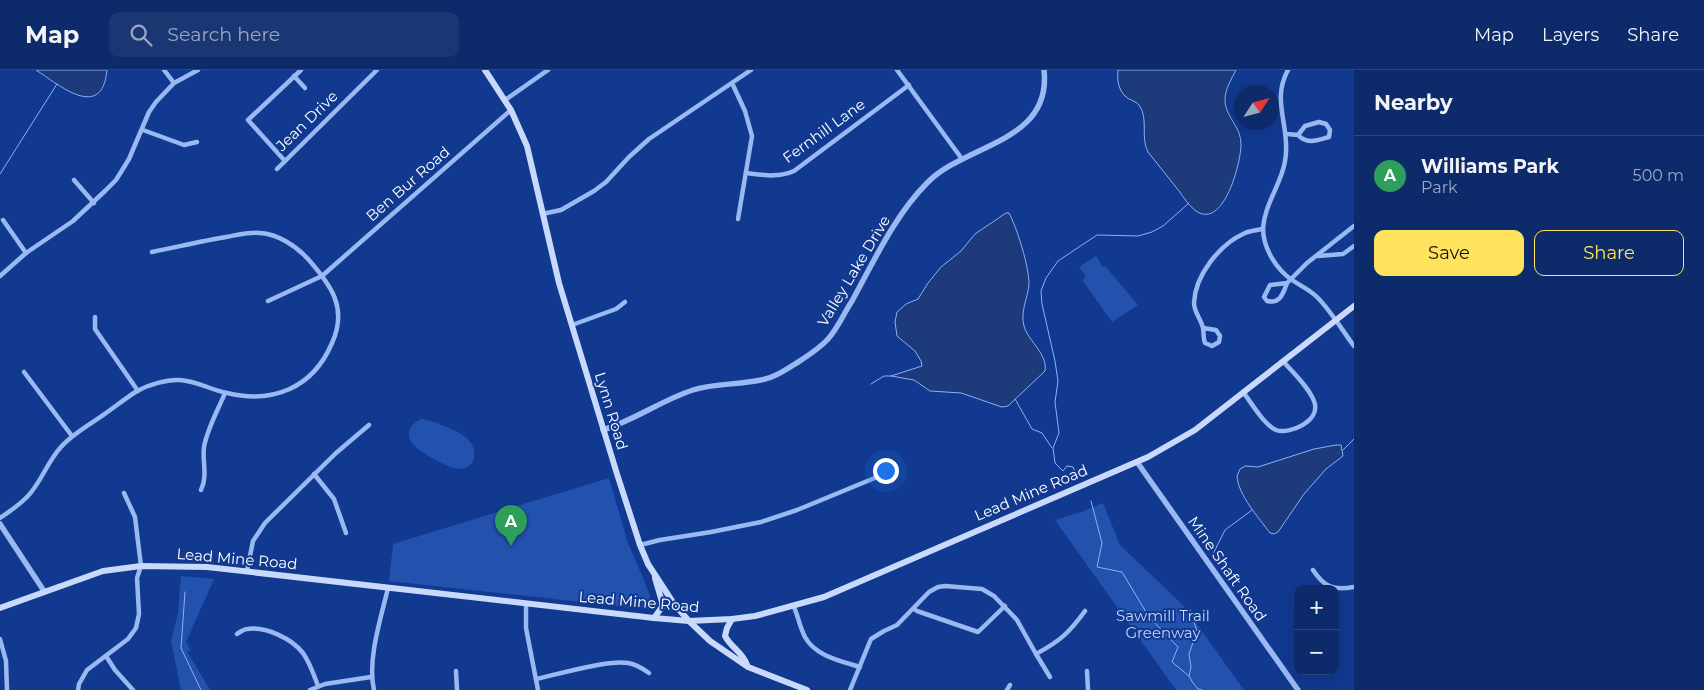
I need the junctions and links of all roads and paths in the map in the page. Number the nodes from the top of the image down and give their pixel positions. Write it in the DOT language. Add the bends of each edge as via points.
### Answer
graph roads {
  1 [pos="164,70"];
  2 [pos="198,70"];
  3 [pos="301,70"];
  4 [pos="377,70"];
  5 [pos="485,70"];
  6 [pos="548,70"];
  7 [pos="751,70"];
  8 [pos="897,70"];
  9 [pos="1044,70"];
  10 [pos="1288,70"];
  11 [pos="294,76"];
  12 [pos="174,83"];
  13 [pos="732,83"];
  14 [pos="909,85"];
  15 [pos="305,88"];
  16 [pos="505,100"];
  17 [pos="511,110"];
  18 [pos="142,130"];
  19 [pos="1287,134"];
  20 [pos="1298,135"];
  21 [pos="197,142"];
  22 [pos="962,159"];
  23 [pos="285,161"];
  24 [pos="276,169"];
  25 [pos="746,173"];
  26 [pos="74,180"];
  27 [pos="94,202"];
  28 [pos="542,214"];
  29 [pos="738,218"];
  30 [pos="3,220"];
  31 [pos="1354,226"];
  32 [pos="1263,229"];
  33 [pos="1354,246"];
  34 [pos="152,252"];
  35 [pos="26,253"];
  36 [pos="1317,256"];
  37 [pos="0,276"];
  38 [pos="322,276"];
  39 [pos="1291,279"];
  40 [pos="1287,284"];
  41 [pos="268,301"];
  42 [pos="625,302"];
  43 [pos="1354,306"];
  44 [pos="95,317"];
  45 [pos="1334,320"];
  46 [pos="572,325"];
  47 [pos="1203,328"];
  48 [pos="1354,346"];
  49 [pos="1283,361"];
  50 [pos="24,372"];
  51 [pos="138,391"];
  52 [pos="1243,392"];
  53 [pos="225,393"];
  54 [pos="369,425"];
  55 [pos="603,430"];
  56 [pos="72,436"];
  57 [pos="1137,462"];
  58 [pos="892,473"];
  59 [pos="314,474"];
  60 [pos="201,490"];
  61 [pos="124,493"];
  62 [pos="0,518"];
  63 [pos="0,524"];
  64 [pos="346,533"];
  65 [pos="640,545"];
  66 [pos="141,566"];
  67 [pos="247,570"];
  68 [pos="1313,570"];
  69 [pos="653,572"];
  70 [pos="388,588"];
  71 [pos="1354,588"];
  72 [pos="44,591"];
  73 [pos="526,604"];
  74 [pos="794,606"];
  75 [pos="1005,606"];
  76 [pos="0,608"];
  77 [pos="914,609"];
  78 [pos="1085,611"];
  79 [pos="654,618"];
  80 [pos="732,618"];
  81 [pos="689,621"];
  82 [pos="237,634"];
  83 [pos="0,639"];
  84 [pos="1036,654"];
  85 [pos="106,656"];
  86 [pos="748,666"];
  87 [pos="860,667"];
  88 [pos="456,671"];
  89 [pos="1086,671"];
  90 [pos="649,673"];
  91 [pos="371,677"];
  92 [pos="1050,677"];
  93 [pos="536,679"];
  94 [pos="318,686"];
  95 [pos="7,690"];
  96 [pos="78,690"];
  97 [pos="133,690"];
  98 [pos="310,690"];
  99 [pos="374,690"];
  100 [pos="457,690"];
  101 [pos="538,690"];
  102 [pos="807,690"];
  103 [pos="850,690"];
  104 [pos="1088,690"];
  105 [pos="1298,690"];
  1 -- 12 [label="street"];
  2 -- 12 [label="street"];
  3 -- 11 [label="street"];
  4 -- 23 [label="street, Jean Drive"];
  5 -- 16 [label="main road, Lynn Road"];
  6 -- 16 [label="street"];
  7 -- 13 [label="street"];
  8 -- 14 [label="street"];
  9 -- 22 [label="street, Valley Lake Drive" via="1039,105 1026,123 1013,134"];
  10 -- 19 [label="street" via="1280,94"];
  11 -- 15 [label="street"];
  11 -- 23 [label="street" via="248,120"];
  12 -- 18 [label="street" via="156,102"];
  13 -- 25 [label="street" via="752,136"];
  13 -- 28 [label="street" via="650,138 594,191 561,210"];
  14 -- 22 [label="street"];
  14 -- 25 [label="street, Fernhill Lane" via="794,171 774,176"];
  16 -- 17 [label="main road, Lynn Road"];
  17 -- 28 [label="main road, Lynn Road" via="528,150"];
  17 -- 38 [label="street, Ben Bur Road"];
  18 -- 21 [label="street" via="184,144"];
  18 -- 27 [label="street" via="124,169"];
  19 -- 20 [label="street"];
  19 -- 32 [label="street" via="1282,176 1267,208"];
  20 -- 20 [label="street" via="1308,141 1328,137 1330,130 1319,122 1305,126"];
  22 -- 55 [label="street, Valley Lake Drive" via="930,180 912,200 839,324 823,345 767,379 695,390"];
  23 -- 24 [label="street, Jean Drive"];
  25 -- 29 [label="street"];
  26 -- 27 [label="street"];
  27 -- 35 [label="street" via="73,221"];
  28 -- 46 [label="main road, Lynn Road"];
  30 -- 35 [label="street"];
  31 -- 36 [label="street"];
  32 -- 39 [label="street" via="1270,254"];
  32 -- 47 [label="street" via="1245,233 1227,245 1200,278 1194,305"];
  33 -- 36 [label="street" via="1343,254"];
  34 -- 38 [label="street" via="260,232 285,240 299,249"];
  35 -- 37 [label="street"];
  36 -- 39 [label="street"];
  38 -- 41 [label="street, Ben Bur Road"];
  38 -- 53 [label="street" via="335,297 339,314 334,339 322,362 308,377 286,392 262,397"];
  39 -- 40 [label="street"];
  39 -- 45 [label="street" via="1318,298"];
  40 -- 40 [label="street" via="1279,300 1267,301 1264,297 1270,285"];
  42 -- 46 [label="street" via="616,309"];
  43 -- 45 [label="main road, Lead Mine Road"];
  44 -- 51 [label="street" via="95,329"];
  45 -- 48 [label="street"];
  45 -- 49 [label="main road, Lead Mine Road"];
  46 -- 55 [label="main road, Lynn Road"];
  47 -- 47 [label="street" via="1216,330 1219,342 1212,346 1205,343"];
  49 -- 52 [label="main road, Lead Mine Road"];
  49 -- 52 [label="street" via="1314,402 1314,416 1308,423 1277,430 1264,420"];
  50 -- 56 [label="street"];
  51 -- 53 [label="street" via="160,382 179,380"];
  51 -- 56 [label="street"];
  52 -- 57 [label="main road, Lead Mine Road" via="1195,430"];
  53 -- 60 [label="street" via="204,449"];
  54 -- 59 [label="street"];
  55 -- 65 [label="main road, Lynn Road"];
  56 -- 62 [label="street" via="50,461 28,496"];
  57 -- 74 [label="main road, Lead Mine Road" via="824,597"];
  57 -- 105 [label="street, Mine Shaft Road"];
  58 -- 65 [label="street" via="761,522"];
  59 -- 64 [label="street" via="334,499"];
  59 -- 67 [label="street" via="258,532 250,549"];
  61 -- 66 [label="street" via="135,517"];
  63 -- 72 [label="street"];
  65 -- 69 [label="main road, Lynn Road"];
  66 -- 67 [label="main road, Lead Mine Road" via="181,565"];
  66 -- 72 [label="main road, Lead Mine Road" via="103,571"];
  66 -- 85 [label="street" via="137,578 139,614 136,628 128,639"];
  67 -- 70 [label="main road, Lead Mine Road"];
  68 -- 71 [label="street" via="1324,584 1334,588"];
  69 -- 79 [label="main road" via="662,602"];
  69 -- 81 [label="main road, Lynn Road"];
  70 -- 73 [label="main road, Lead Mine Road"];
  70 -- 91 [label="street"];
  72 -- 76 [label="main road, Lead Mine Road"];
  73 -- 79 [label="main road, Lead Mine Road"];
  73 -- 93 [label="street" via="526,628"];
  74 -- 80 [label="main road, Lead Mine Road"];
  74 -- 87 [label="street" via="804,636 811,644 826,655"];
  75 -- 77 [label="street" via="982,590 945,586 929,592"];
  75 -- 77 [label="street" via="978,632"];
  75 -- 84 [label="street"];
  77 -- 87 [label="street" via="897,625 871,639"];
  78 -- 84 [label="street" via="1059,641"];
  79 -- 81 [label="main road, Lead Mine Road"];
  80 -- 81 [label="main road, Lead Mine Road"];
  80 -- 86 [label="main road" via="725,636"];
  81 -- 86 [label="main road, Lynn Road" via="720,648"];
  82 -- 94 [label="street" via="248,629 257,630 291,641 308,660"];
  83 -- 95 [label="street" via="6,661"];
  84 -- 92 [label="street"];
  85 -- 96 [label="street" via="88,670"];
  85 -- 97 [label="street"];
  86 -- 102 [label="main road, Lynn Road"];
  87 -- 103 [label="street"];
  88 -- 100 [label="street"];
  89 -- 104 [label="street"];
  90 -- 93 [label="street" via="628,663 607,664"];
  91 -- 94 [label="street"];
  91 -- 99 [label="street"];
  93 -- 101 [label="street"];
  94 -- 98 [label="street"];
}
